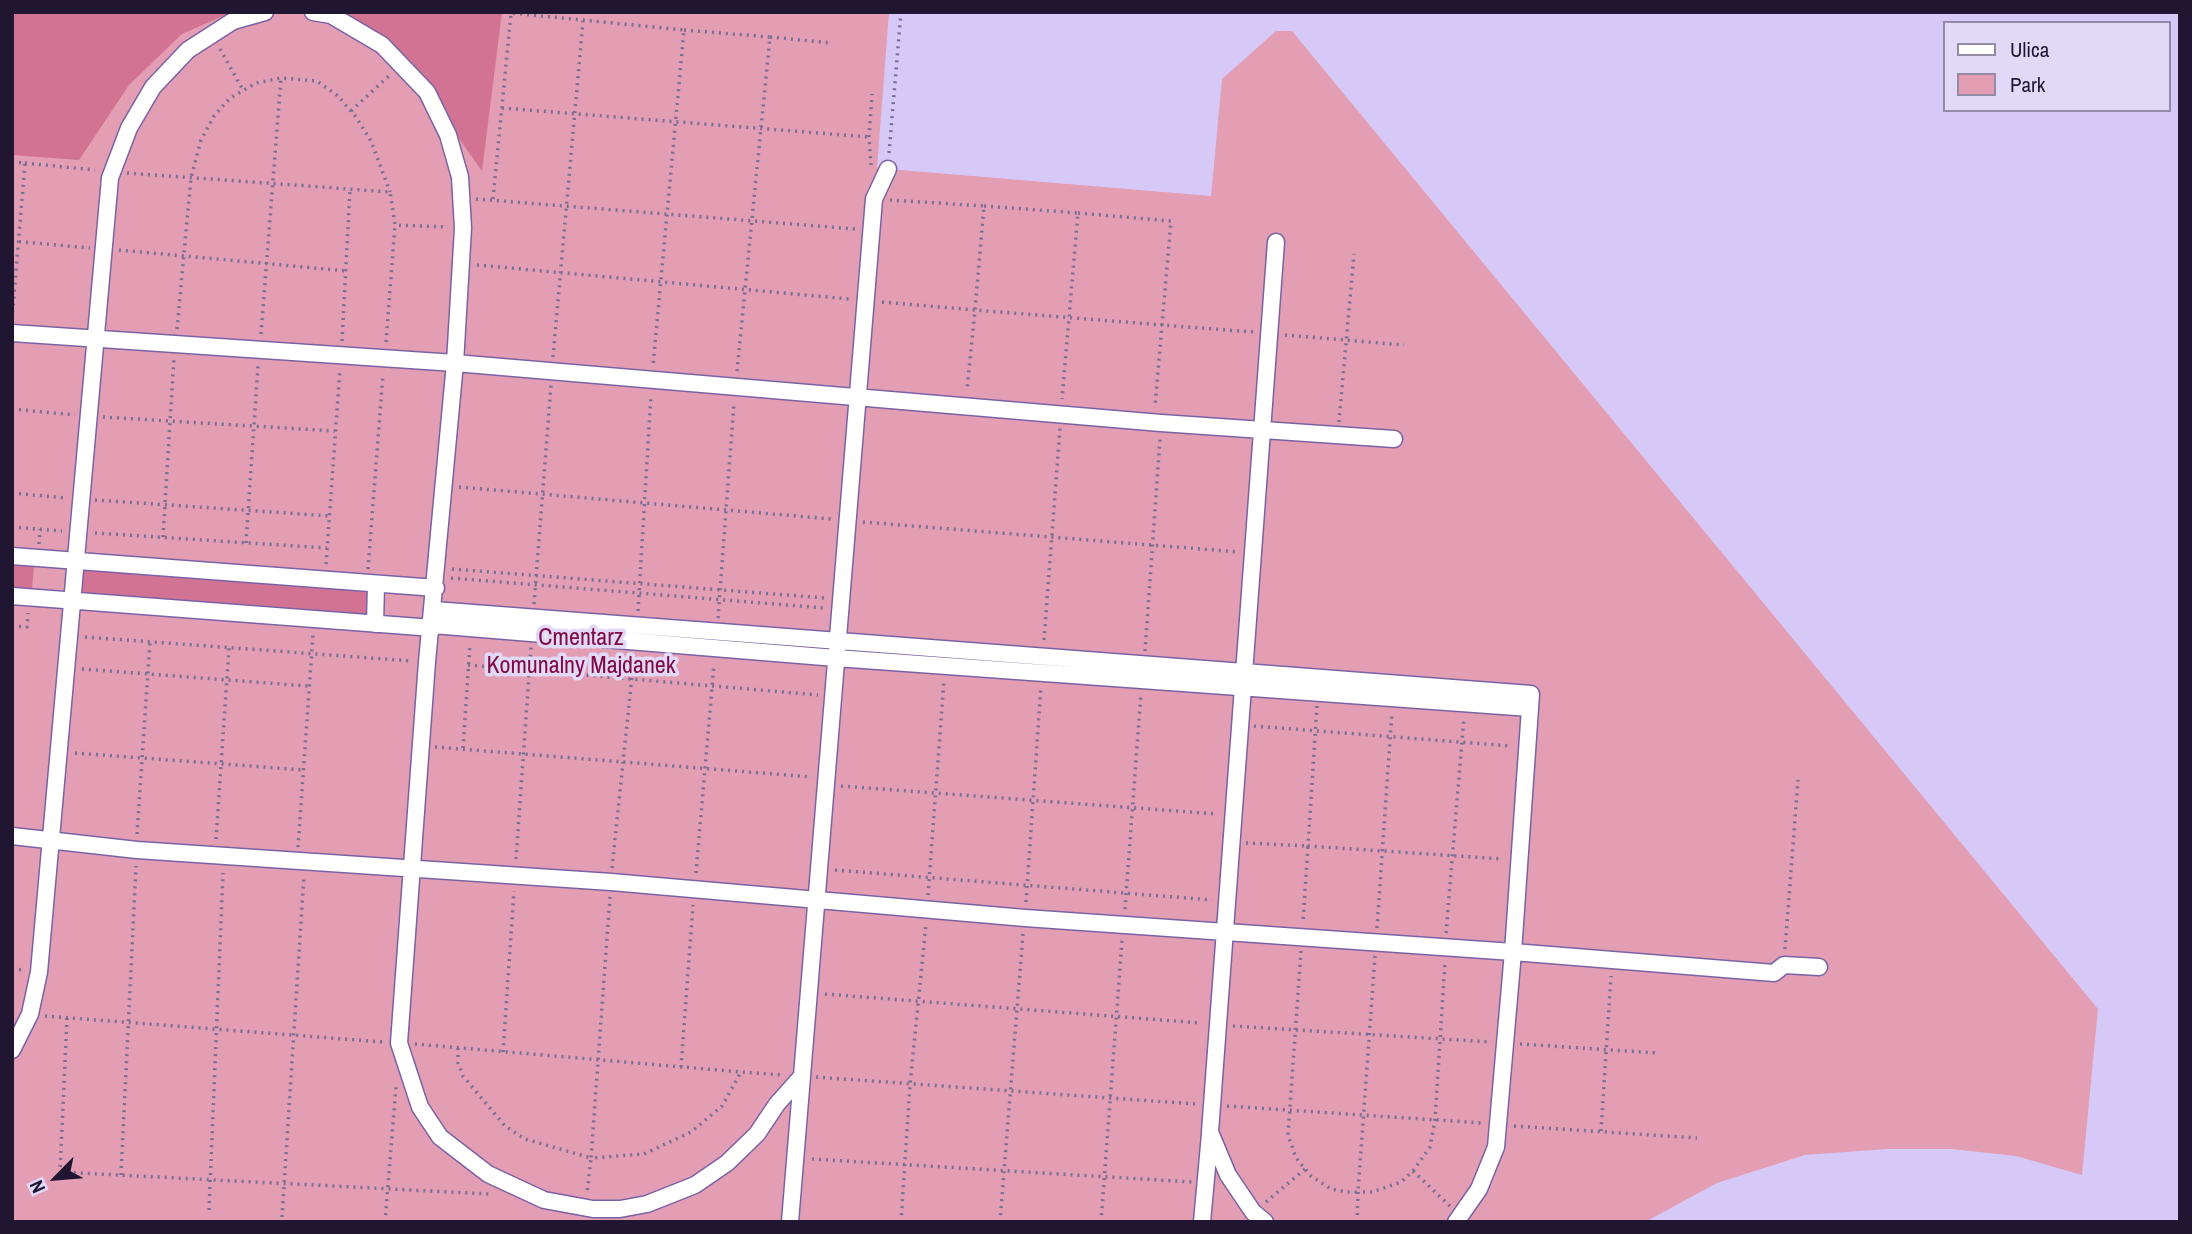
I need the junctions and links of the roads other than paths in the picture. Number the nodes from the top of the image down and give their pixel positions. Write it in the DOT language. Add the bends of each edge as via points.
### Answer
graph roads {
  1 [pos="265,12"];
  2 [pos="313,12"];
  3 [pos="888,169"];
  4 [pos="1276,242"];
  5 [pos="12,332"];
  6 [pos="96,340"];
  7 [pos="456,363"];
  8 [pos="858,398"];
  9 [pos="1261,430"];
  10 [pos="1394,439"];
  11 [pos="12,556"];
  12 [pos="75,560"];
  13 [pos="437,578"];
  14 [pos="371,585"];
  15 [pos="12,596"];
  16 [pos="72,601"];
  17 [pos="433,621"];
  18 [pos="375,624"];
  19 [pos="533,625"];
  20 [pos="837,650"];
  21 [pos="1042,664"];
  22 [pos="1245,680"];
  23 [pos="1530,708"];
  24 [pos="12,836"];
  25 [pos="52,841"];
  26 [pos="413,868"];
  27 [pos="816,900"];
  28 [pos="1225,932"];
  29 [pos="1513,952"];
  30 [pos="1819,967"];
  31 [pos="12,1050"];
  32 [pos="803,1076"];
  33 [pos="1210,1132"];
  34 [pos="1259,1217"];
  35 [pos="1458,1219"];
  36 [pos="790,1222"];
  37 [pos="1202,1222"];
  1 -- 6 [label="street" via="233,21 188,50 153,87 129,128 113,172"];
  2 -- 7 [label="street" via="331,15 383,46 427,92 448,135 463,198"];
  3 -- 8 [label="street" via="874,199"];
  4 -- 9 [label="street"];
  5 -- 6 [label="street"];
  6 -- 7 [label="street"];
  6 -- 12 [label="street"];
  7 -- 8 [label="street"];
  7 -- 13 [label="street"];
  8 -- 9 [label="street"];
  8 -- 20 [label="street"];
  9 -- 10 [label="street"];
  9 -- 22 [label="street"];
  11 -- 12 [label="street"];
  12 -- 14 [label="street"];
  12 -- 16 [label="street"];
  13 -- 14 [label="street"];
  13 -- 17 [label="street"];
  14 -- 18 [label="street"];
  15 -- 16 [label="street"];
  16 -- 18 [label="street"];
  16 -- 25 [label="street"];
  17 -- 18 [label="street"];
  17 -- 19 [label="street"];
  17 -- 19 [label="street" via="471,628"];
  17 -- 26 [label="street"];
  19 -- 20 [label="street"];
  20 -- 21 [label="street"];
  20 -- 21 [label="street" via="945,665"];
  20 -- 27 [label="street"];
  21 -- 22 [label="street"];
  22 -- 23 [label="street" via="1318,693"];
  22 -- 23 [label="street" via="1531,694"];
  22 -- 28 [label="street"];
  23 -- 29 [label="street"];
  24 -- 25 [label="street"];
  25 -- 26 [label="street"];
  25 -- 31 [label="street" via="40,972 30,1014"];
  26 -- 27 [label="street"];
  26 -- 32 [label="street" via="399,1043 426,1118 440,1137 468,1162 505,1184 544,1200 585,1208 620,1209 647,1203 709,1176 757,1134"];
  27 -- 28 [label="street"];
  27 -- 32 [label="street"];
  28 -- 29 [label="street"];
  28 -- 33 [label="street"];
  29 -- 30 [label="street" via="1774,973 1784,965"];
  29 -- 35 [label="street" via="1496,1147 1482,1184"];
  32 -- 36 [label="street"];
  33 -- 34 [label="street" via="1228,1175"];
  33 -- 37 [label="street"];
}
